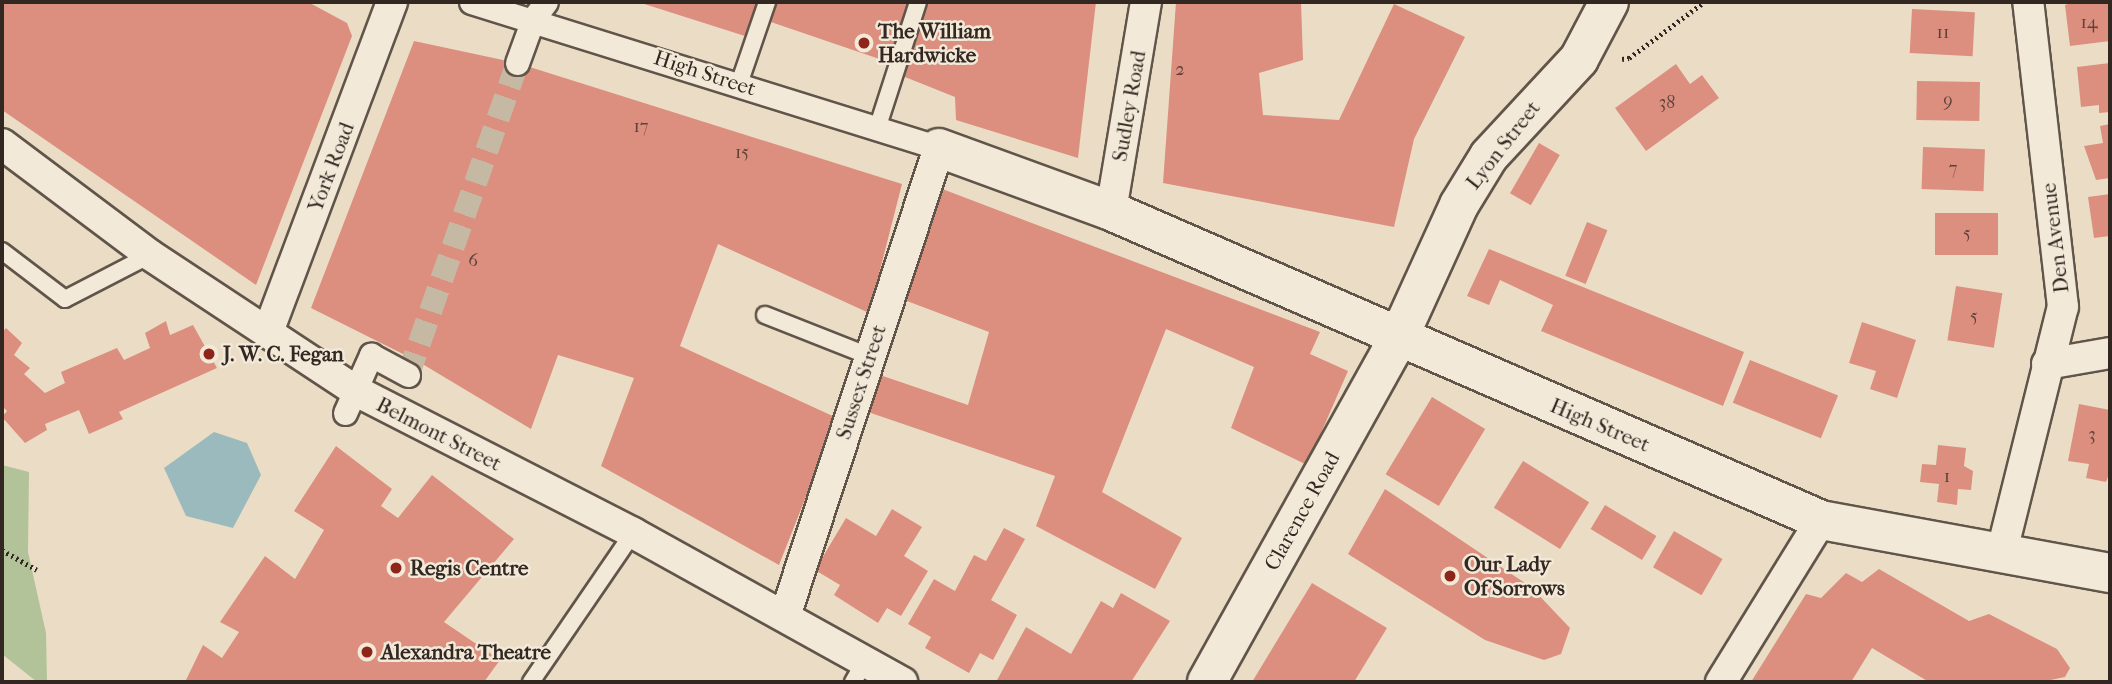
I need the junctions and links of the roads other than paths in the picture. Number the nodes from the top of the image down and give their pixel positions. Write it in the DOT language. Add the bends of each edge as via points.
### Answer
graph roads {
  1 [pos="392,2"];
  2 [pos="471,2"];
  3 [pos="767,2"];
  4 [pos="918,2"];
  5 [pos="1146,2"];
  6 [pos="1609,2"];
  7 [pos="2028,2"];
  8 [pos="540,10"];
  9 [pos="517,63"];
  10 [pos="739,84"];
  11 [pos="877,129"];
  12 [pos="2,144"];
  13 [pos="939,148"];
  14 [pos="1111,211"];
  15 [pos="2,251"];
  16 [pos="150,255"];
  17 [pos="765,315"];
  18 [pos="268,332"];
  19 [pos="1398,339"];
  20 [pos="2110,353"];
  21 [pos="869,356"];
  22 [pos="2047,364"];
  23 [pos="408,375"];
  24 [pos="350,402"];
  25 [pos="1821,520"];
  26 [pos="634,533"];
  27 [pos="2002,551"];
  28 [pos="2110,573"];
  29 [pos="785,617"];
  30 [pos="859,672"];
  31 [pos="531,682"];
  32 [pos="902,682"];
  33 [pos="1207,682"];
  34 [pos="1721,682"];
  1 -- 18 [label="street, York Road"];
  2 -- 8 [label="street, High Street"];
  3 -- 10 [label="lane"];
  4 -- 11 [label="lane"];
  5 -- 14 [label="street, Sudley Road"];
  6 -- 19 [label="street, Lyon Street" via="1579,59 1489,156"];
  7 -- 22 [label="street, Den Avenue" via="2063,307"];
  8 -- 9 [label="street"];
  8 -- 10 [label="street, High Street"];
  10 -- 11 [label="street, High Street"];
  11 -- 13 [label="street, High Street"];
  12 -- 16 [label="street, Belmont Street"];
  13 -- 14 [label="street, High Street"];
  13 -- 21 [label="street, Sussex Street"];
  14 -- 19 [label="street, High Street"];
  15 -- 16 [label="lane" via="65,299"];
  16 -- 18 [label="street, Belmont Street"];
  17 -- 21 [label="lane"];
  18 -- 24 [label="street, Belmont Street"];
  19 -- 25 [label="street, High Street"];
  19 -- 33 [label="street, Clarence Road"];
  20 -- 22 [label="street"];
  21 -- 29 [label="street, Sussex Street"];
  22 -- 27 [label="street, Den Avenue"];
  23 -- 24 [label="street" via="371,355"];
  24 -- 26 [label="street, Belmont Street"];
  25 -- 27 [label="street, High Street"];
  25 -- 34 [label="street"];
  26 -- 29 [label="street, Belmont Street"];
  26 -- 31 [label="lane"];
  27 -- 28 [label="street, High Street"];
  29 -- 30 [label="street, Belmont Street"];
  30 -- 32 [label="street, Belmont Street"];
}
